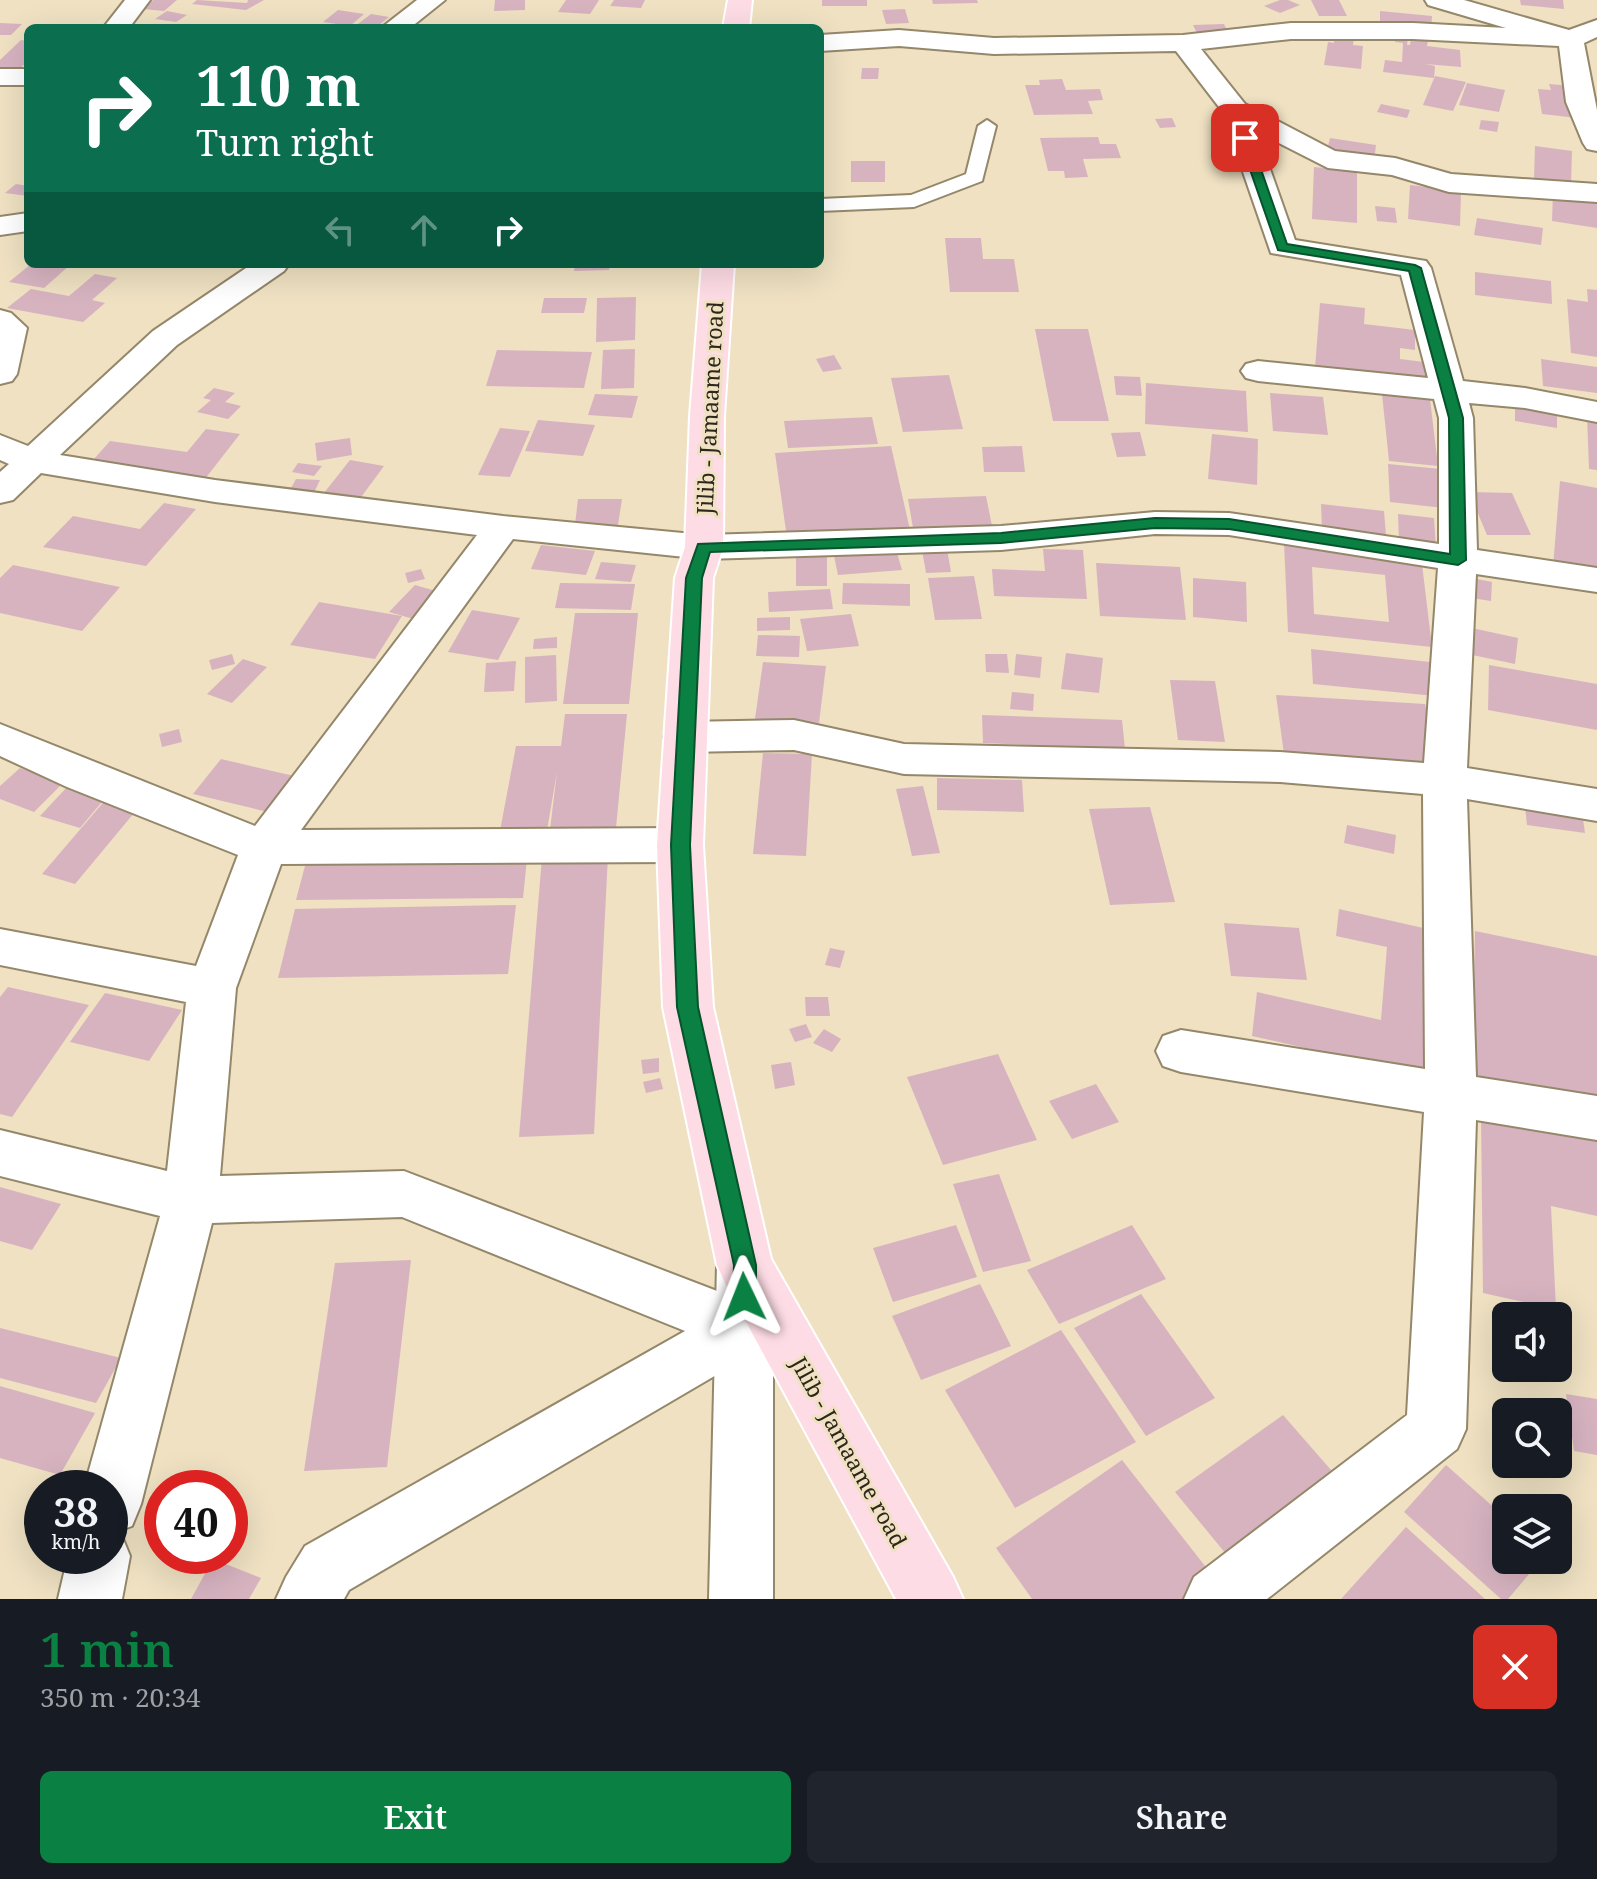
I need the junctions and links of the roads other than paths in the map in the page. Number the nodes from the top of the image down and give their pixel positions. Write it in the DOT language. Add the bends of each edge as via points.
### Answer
graph roads {
  1 [pos="138,0"];
  2 [pos="433,0"];
  3 [pos="740,0"];
  4 [pos="1437,0"];
  5 [pos="119,24"];
  6 [pos="400,24"];
  7 [pos="737,24"];
  8 [pos="1597,28"];
  9 [pos="1571,39"];
  10 [pos="824,43"];
  11 [pos="1183,43"];
  12 [pos="0,77"];
  13 [pos="24,77"];
  14 [pos="1235,110"];
  15 [pos="987,126"];
  16 [pos="1597,143"];
  17 [pos="1597,193"];
  18 [pos="824,205"];
  19 [pos="24,223"];
  20 [pos="0,226"];
  21 [pos="230,268"];
  22 [pos="267,268"];
  23 [pos="718,268"];
  24 [pos="218,300"];
  25 [pos="0,320"];
  26 [pos="1258,371"];
  27 [pos="0,374"];
  28 [pos="1448,390"];
  29 [pos="1597,412"];
  30 [pos="15,454"];
  31 [pos="0,492"];
  32 [pos="503,527"];
  33 [pos="704,547"];
  34 [pos="1458,560"];
  35 [pos="1597,580"];
  36 [pos="685,737"];
  37 [pos="0,739"];
  38 [pos="1445,780"];
  39 [pos="1597,805"];
  40 [pos="680,845"];
  41 [pos="264,847"];
  42 [pos="0,947"];
  43 [pos="212,988"];
  44 [pos="1181,1051"];
  45 [pos="1451,1095"];
  46 [pos="1597,1118"];
  47 [pos="0,1153"];
  48 [pos="191,1200"];
  49 [pos="745,1265"];
  50 [pos="744,1328"];
  51 [pos="119,1470"];
  52 [pos="95,1574"];
  53 [pos="90,1599"];
  54 [pos="308,1599"];
  55 [pos="741,1599"];
  56 [pos="931,1599"];
  57 [pos="1216,1599"];
  1 -- 5 [label="street"];
  2 -- 6 [label="street"];
  3 -- 7 [label="main road"];
  4 -- 9 [label="street"];
  8 -- 9 [label="street"];
  9 -- 11 [label="street" via="1291,31"];
  9 -- 16 [label="street" via="1580,102"];
  10 -- 11 [label="street" via="899,38 994,46"];
  11 -- 14 [label="street"];
  12 -- 13 [label="street"];
  14 -- 17 [label="street" via="1328,159 1395,167 1449,183"];
  14 -- 28 [label="street" via="1282,247 1415,268"];
  15 -- 18 [label="lane" via="975,177 914,201"];
  19 -- 20 [label="street"];
  21 -- 24 [label="street"];
  22 -- 24 [label="street"];
  23 -- 33 [label="main road, Jilib - Jamaame road"];
  24 -- 30 [label="street"];
  25 -- 27 [label="street" via="11,328"];
  26 -- 28 [label="street"];
  28 -- 29 [label="street"];
  28 -- 34 [label="street" via="1456,418"];
  30 -- 31 [label="street"];
  30 -- 32 [label="street" via="215,491"];
  32 -- 33 [label="street"];
  32 -- 41 [label="street"];
  33 -- 34 [label="street" via="1001,538 1155,523 1229,524"];
  33 -- 36 [label="main road, Jilib - Jamaame road" via="694,578"];
  34 -- 35 [label="street"];
  34 -- 38 [label="street"];
  36 -- 38 [label="street" via="794,735 904,759 1280,767"];
  36 -- 40 [label="main road, Jilib - Jamaame road"];
  37 -- 41 [label="street"];
  38 -- 39 [label="street"];
  38 -- 45 [label="street"];
  40 -- 41 [label="street"];
  40 -- 49 [label="main road, Jilib - Jamaame road" via="688,1007"];
  41 -- 43 [label="street"];
  42 -- 43 [label="street"];
  43 -- 48 [label="street"];
  44 -- 45 [label="street"];
  45 -- 46 [label="street"];
  45 -- 57 [label="street" via="1436,1429"];
  47 -- 48 [label="street"];
  48 -- 50 [label="street" via="404,1194"];
  48 -- 51 [label="street"];
  49 -- 50 [label="street"];
  49 -- 56 [label="main road, Jilib - Jamaame road"];
  50 -- 54 [label="street" via="327,1568"];
  50 -- 55 [label="street"];
  52 -- 53 [label="street"];
}
